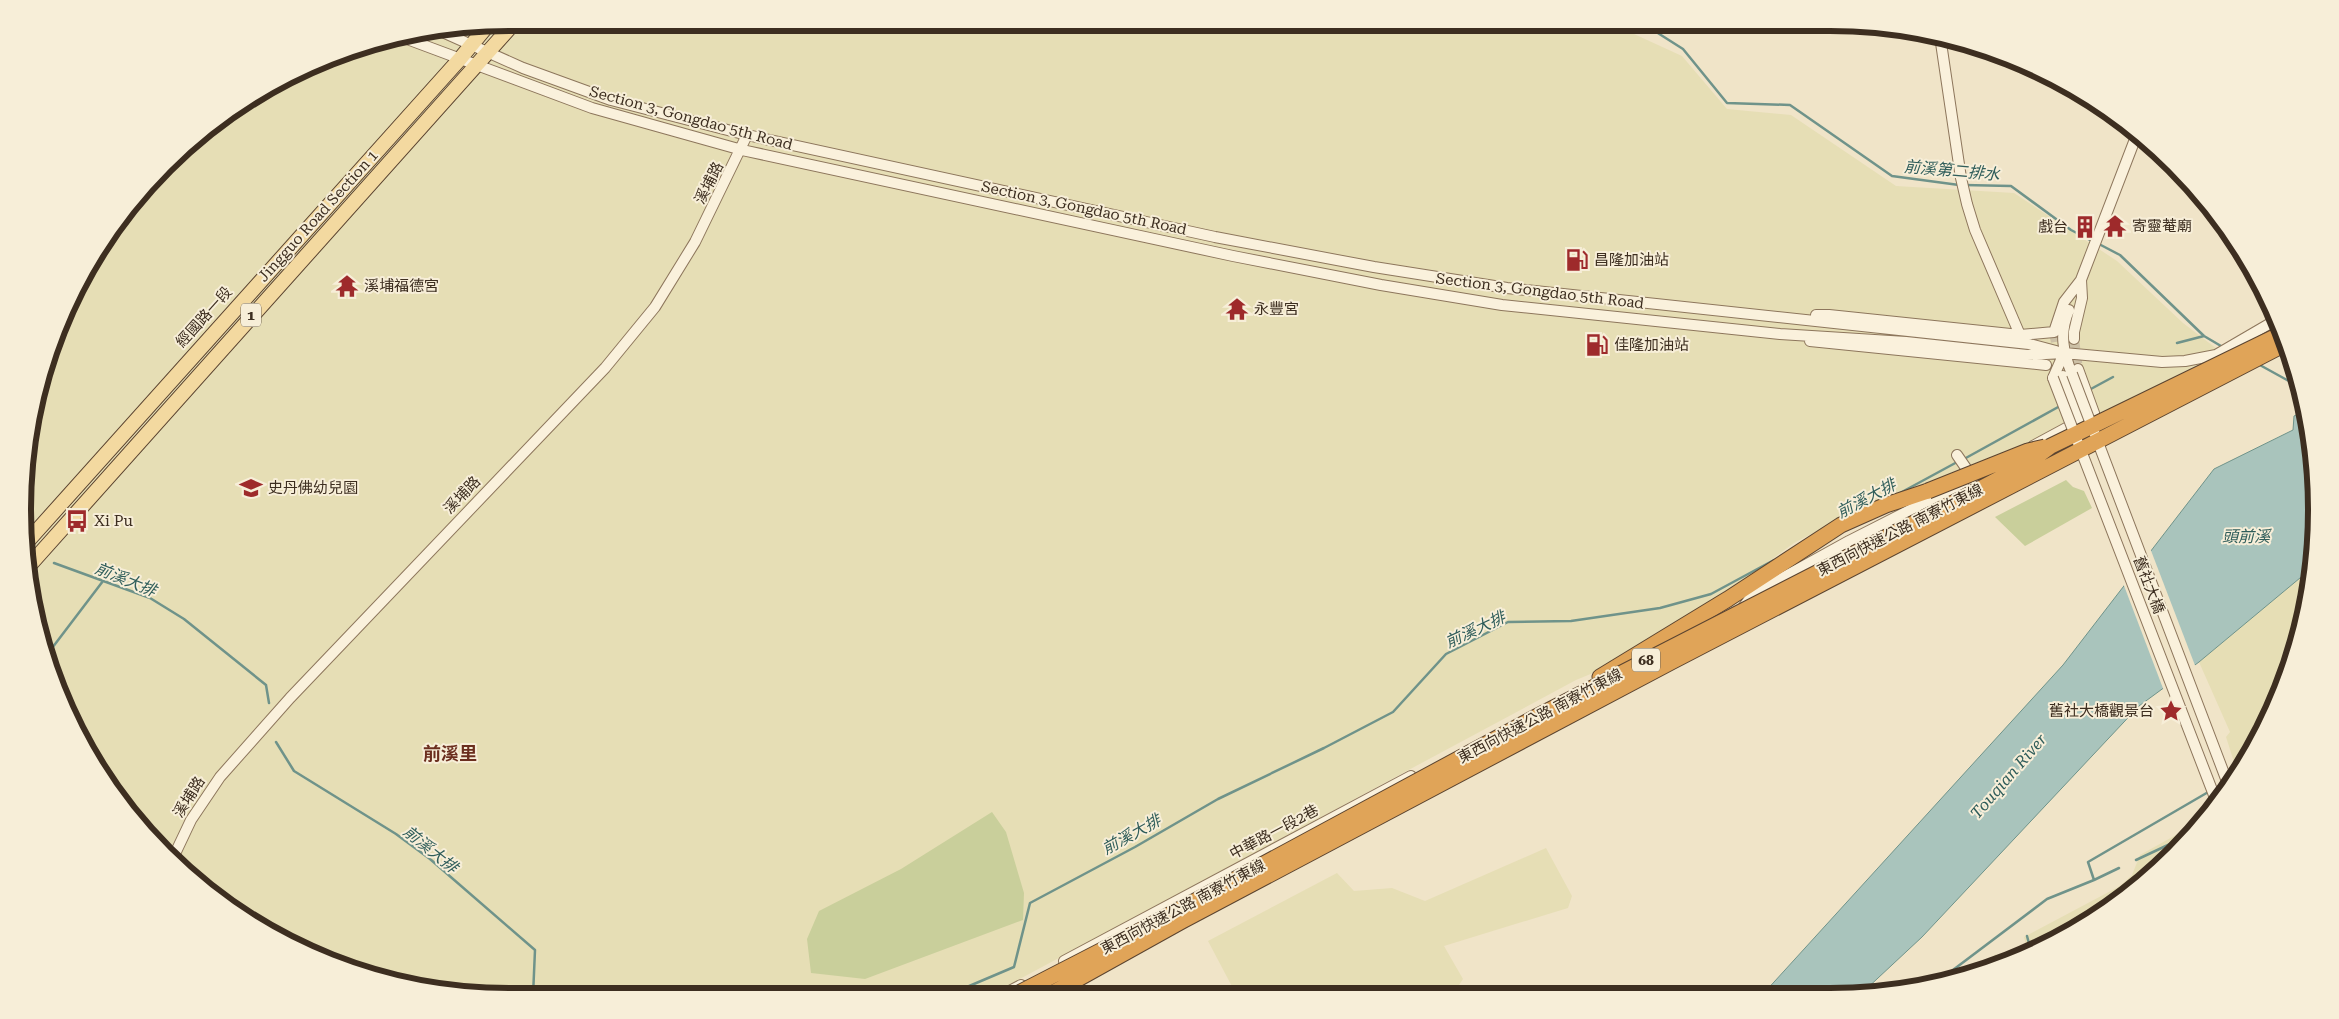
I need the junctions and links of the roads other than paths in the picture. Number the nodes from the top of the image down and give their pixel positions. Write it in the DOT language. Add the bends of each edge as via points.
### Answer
graph roads {
  1 [pos="506,31"];
  2 [pos="482,32"];
  3 [pos="450,35"];
  4 [pos="412,41"];
  5 [pos="472,44"];
  6 [pos="1941,45"];
  7 [pos="488,51"];
  8 [pos="459,60"];
  9 [pos="476,65"];
  10 [pos="747,134"];
  11 [pos="2135,142"];
  12 [pos="742,150"];
  13 [pos="2081,280"];
  14 [pos="1613,299"];
  15 [pos="1611,316"];
  16 [pos="1786,317"];
  17 [pos="2270,324"];
  18 [pos="1780,334"];
  19 [pos="2020,335"];
  20 [pos="2275,337"];
  21 [pos="2074,339"];
  22 [pos="2279,347"];
  23 [pos="2064,353"];
  24 [pos="2046,365"];
  25 [pos="2066,374"];
  26 [pos="2080,421"];
  27 [pos="2051,446"];
  28 [pos="1957,455"];
  29 [pos="1998,465"];
  30 [pos="1968,471"];
  31 [pos="1947,492"];
  32 [pos="32,537"];
  33 [pos="34,560"];
  34 [pos="1600,677"];
  35 [pos="1618,679"];
  36 [pos="1561,698"];
  37 [pos="2225,777"];
  38 [pos="2214,794"];
  39 [pos="176,852"];
  40 [pos="1015,988"];
  41 [pos="1029,988"];
  42 [pos="1062,988"];
  1 -- 7 [label="main road, Jingguo Road Section 1 / 1"];
  2 -- 5 [label="main road, 經國路一段 / 1"];
  3 -- 5 [label="street, Section 3, Gongdao 5th Road"];
  4 -- 8 [label="street, Section 3, Gongdao 5th Road"];
  5 -- 7 [label="street, Section 3, Gongdao 5th Road"];
  5 -- 8 [label="main road, 經國路一段 / 1"];
  6 -- 19 [label="street" via="1966,204"];
  7 -- 9 [label="main road, Jingguo Road Section 1 / 1"];
  7 -- 10 [label="street, Section 3, Gongdao 5th Road" via="550,79 611,100"];
  8 -- 9 [label="street, Section 3, Gongdao 5th Road"];
  8 -- 32 [label="main road, 經國路一段 / 1"];
  9 -- 12 [label="street, Section 3, Gongdao 5th Road" via="592,108"];
  9 -- 33 [label="main road, Jingguo Road Section 1 / 1"];
  10 -- 12 [label="street, 溪埔路"];
  10 -- 14 [label="street, Section 3, Gongdao 5th Road" via="1215,237 1355,264 1507,288"];
  11 -- 13 [label="street"];
  12 -- 15 [label="street, Section 3, Gongdao 5th Road" via="1381,285 1502,305"];
  12 -- 39 [label="street, 溪埔路" via="695,242 655,307 598,376 290,698 220,777 191,820"];
  13 -- 19 [label="street, Section 3, Gongdao 5th Road" via="2064,302 2054,332"];
  13 -- 21 [label="street" via="2082,298"];
  13 -- 23 [label="street" via="2062,333"];
  14 -- 15 [label="street"];
  14 -- 16 [label="street, Section 3, Gongdao 5th Road"];
  15 -- 18 [label="street, Section 3, Gongdao 5th Road"];
  16 -- 19 [label="street, Section 3, Gongdao 5th Road" via="1829,315"];
  16 -- 23 [label="street, Section 3, Gongdao 5th Road" via="2029,344"];
  17 -- 23 [label="street" via="2216,355 2185,361 2162,362"];
  18 -- 23 [label="street, Section 3, Gongdao 5th Road" via="1906,342 2027,355"];
  18 -- 24 [label="street, Section 3, Gongdao 5th Road" via="1823,344"];
  20 -- 27 [label="highway, 東西向快速公路 南寮竹東線 / 68, bridge"];
  22 -- 42 [label="highway, 東西向快速公路 南寮竹東線 / 68, bridge" via="1671,662"];
  23 -- 25 [label="street"];
  23 -- 25 [label="street"];
  25 -- 26 [label="street" via="2068,391"];
  25 -- 26 [label="street, 中華路一段2巷" via="2083,386 2094,413"];
  25 -- 37 [label="street, 舊社大橋, bridge"];
  25 -- 38 [label="street, 舊社大橋, bridge"];
  26 -- 29 [label="street, 中華路一段2巷"];
  27 -- 34 [label="highway, bridge" via="2028,451 1841,525"];
  27 -- 41 [label="highway, 東西向快速公路 南寮竹東線 / 68, bridge" via="2026,464 1961,499 1536,717"];
  28 -- 30 [label="street"];
  29 -- 30 [label="street, 中華路一段2巷"];
  29 -- 31 [label="street, 中華路一段2巷"];
  30 -- 31 [label="street, 中華路一段2巷"];
  31 -- 35 [label="street, 中華路一段2巷" via="1753,594 1736,617"];
  34 -- 35 [label="street"];
  34 -- 36 [label="street, 中華路一段2巷"];
  35 -- 36 [label="street, 中華路一段2巷" via="1580,698"];
  36 -- 40 [label="street, 中華路一段2巷"];
}
